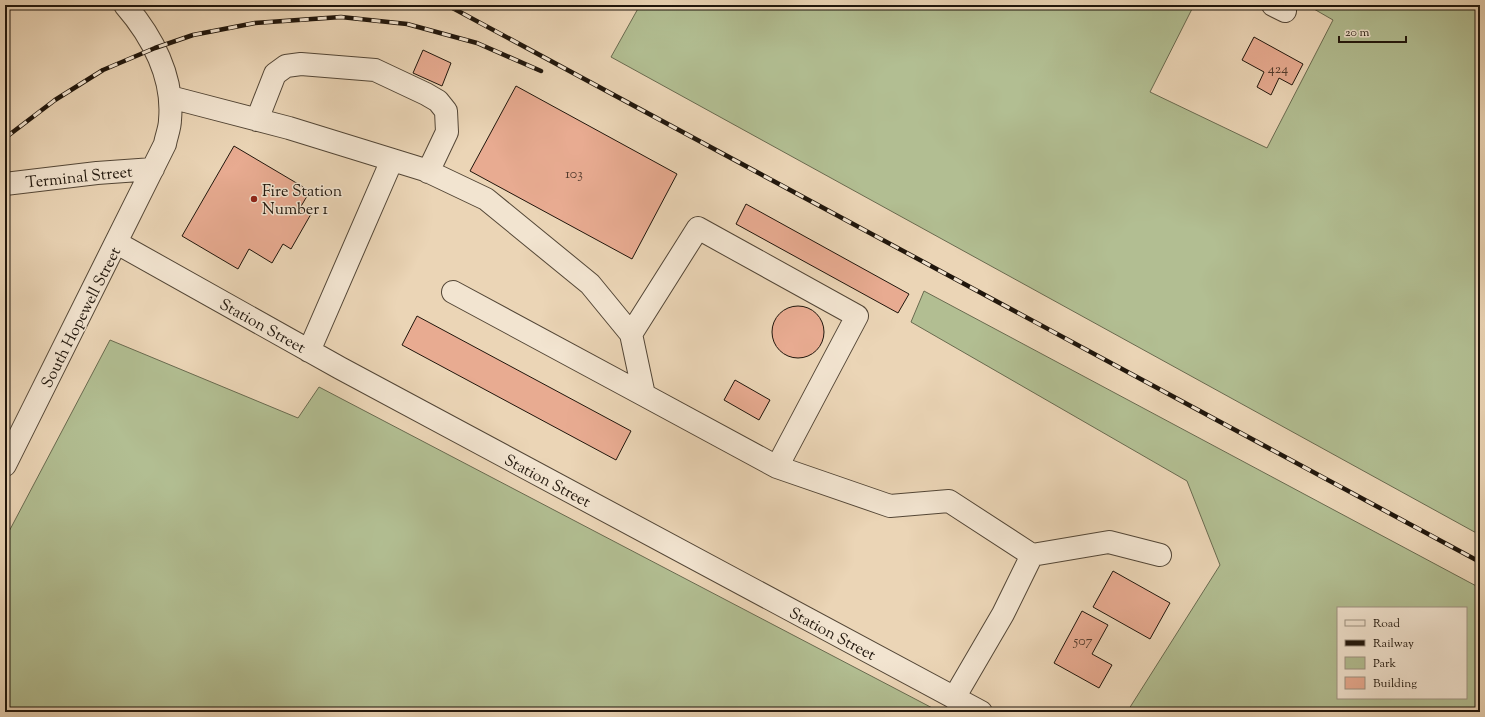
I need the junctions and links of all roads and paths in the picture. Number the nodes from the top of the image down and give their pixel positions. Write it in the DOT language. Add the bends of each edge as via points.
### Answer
graph roads {
  1 [pos="125,5"];
  2 [pos="170,97"];
  3 [pos="257,120"];
  4 [pos="392,160"];
  5 [pos="153,169"];
  6 [pos="428,172"];
  7 [pos="5,184"];
  8 [pos="117,243"];
  9 [pos="453,292"];
  10 [pos="632,334"];
  11 [pos="309,351"];
  12 [pos="644,395"];
  13 [pos="5,465"];
  14 [pos="777,467"];
  15 [pos="1160,554"];
  16 [pos="1032,555"];
  17 [pos="954,698"];
  18 [pos="981,712"];
  1 -- 2 [label="street, South Hopewell Street" via="154,48 166,74"];
  2 -- 3 [label="street"];
  2 -- 5 [label="street, South Hopewell Street" via="170,121 164,144"];
  3 -- 4 [label="street"];
  3 -- 6 [label="street" via="275,74 286,66 301,64 375,70 426,94 438,101 446,111 447,132"];
  4 -- 6 [label="street"];
  4 -- 11 [label="street"];
  5 -- 7 [label="street, Terminal Street"];
  5 -- 8 [label="street, South Hopewell Street"];
  6 -- 10 [label="street" via="486,199 590,284"];
  8 -- 11 [label="street, Station Street"];
  8 -- 13 [label="street, South Hopewell Street"];
  9 -- 12 [label="street"];
  10 -- 12 [label="street"];
  10 -- 14 [label="street" via="698,228 857,316"];
  11 -- 17 [label="street, Station Street"];
  12 -- 14 [label="street"];
  14 -- 16 [label="street" via="890,506 949,501"];
  15 -- 16 [label="street" via="1109,542"];
  16 -- 17 [label="street" via="1003,614"];
  17 -- 18 [label="street, Station Street"];
}
